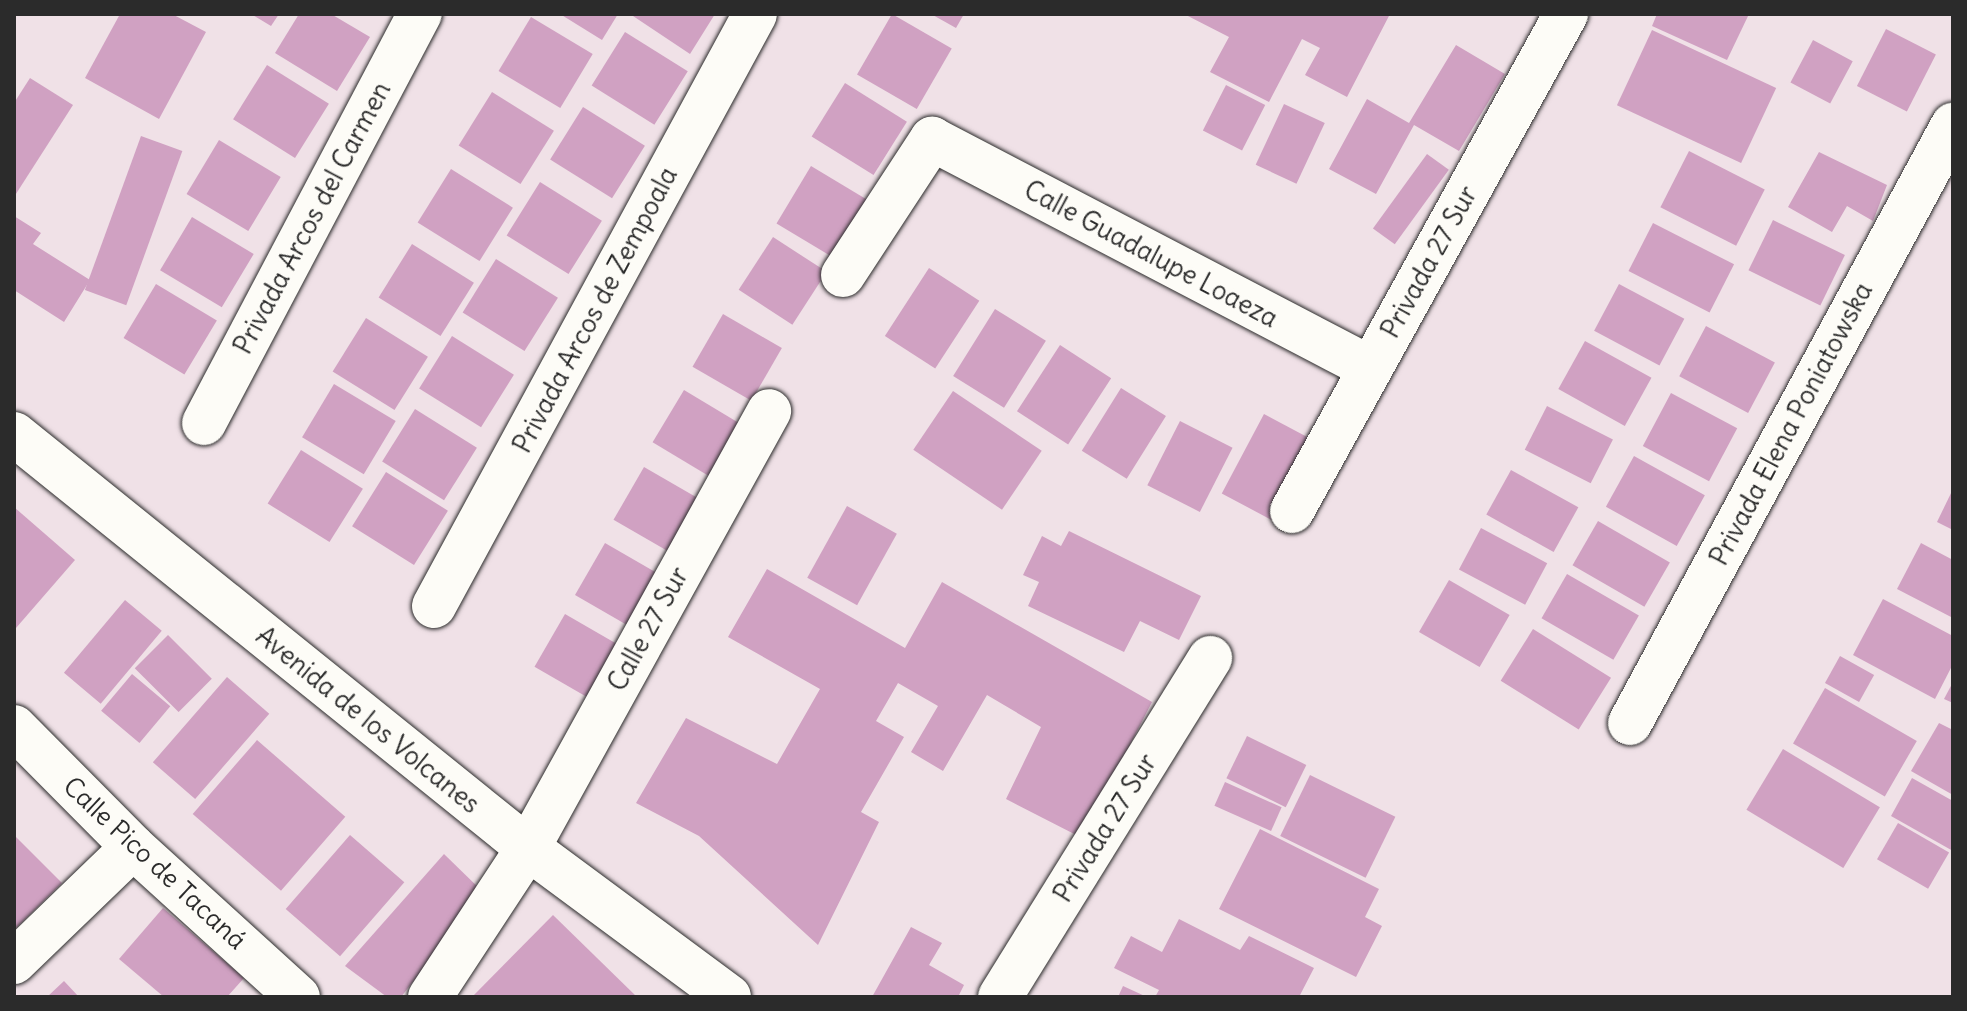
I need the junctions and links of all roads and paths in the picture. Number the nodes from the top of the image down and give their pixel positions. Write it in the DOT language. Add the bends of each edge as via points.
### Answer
graph roads {
  1 [pos="420,14"];
  2 [pos="755,14"];
  3 [pos="1566,14"];
  4 [pos="1953,125"];
  5 [pos="843,275"];
  6 [pos="1370,368"];
  7 [pos="769,411"];
  8 [pos="204,423"];
  9 [pos="14,434"];
  10 [pos="1292,511"];
  11 [pos="434,606"];
  12 [pos="1210,658"];
  13 [pos="1630,723"];
  14 [pos="14,727"];
  15 [pos="133,847"];
  16 [pos="528,848"];
  17 [pos="14,962"];
  18 [pos="298,997"];
  19 [pos="430,997"];
  20 [pos="729,997"];
  21 [pos="1000,997"];
  1 -- 8 [label="street, Privada Arcos del Carmen"];
  2 -- 11 [label="street, Privada Arcos de Zempoala"];
  3 -- 6 [label="street, Privada 27 Sur"];
  4 -- 13 [label="street, Privada Elena Poniatowska"];
  5 -- 6 [label="street, Calle Guadalupe Loaeza" via="932,139"];
  6 -- 10 [label="street, Privada 27 Sur"];
  7 -- 16 [label="street, Calle 27 Sur"];
  9 -- 16 [label="street, Avenida de los Volcanes"];
  12 -- 21 [label="street, Privada 27 Sur"];
  14 -- 15 [label="street, Calle Pico de Tacaná"];
  15 -- 17 [label="street"];
  15 -- 18 [label="street, Calle Pico de Tacaná"];
  16 -- 19 [label="street, Calle 27 Sur"];
  16 -- 20 [label="street, Avenida de los Volcanes"];
}
